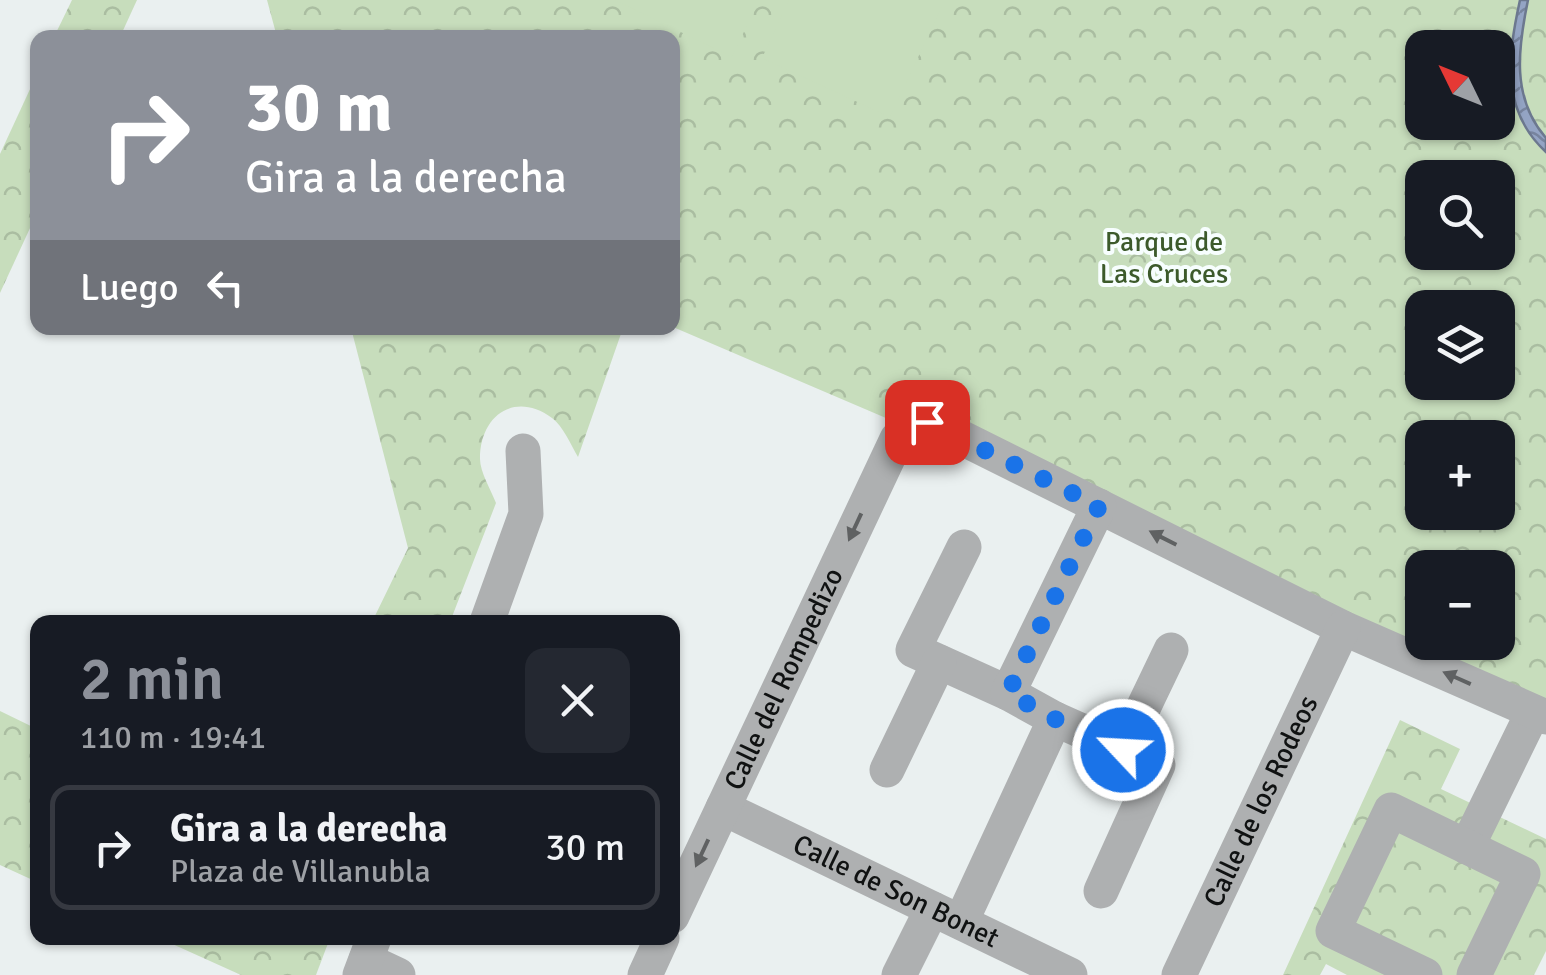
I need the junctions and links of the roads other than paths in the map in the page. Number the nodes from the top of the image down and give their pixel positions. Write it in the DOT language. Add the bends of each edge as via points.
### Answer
graph roads {
  1 [pos="524,451"];
  2 [pos="1099,506"];
  3 [pos="964,547"];
  4 [pos="490,615"];
  5 [pos="1343,628"];
  6 [pos="1171,650"];
  7 [pos="939,662"];
  8 [pos="1008,693"];
  9 [pos="1540,714"];
  10 [pos="1055,719"];
  11 [pos="1123,750"];
  12 [pos="887,770"];
  13 [pos="723,808"];
  14 [pos="1468,847"];
  15 [pos="1101,891"];
  16 [pos="680,899"];
  17 [pos="946,916"];
  18 [pos="659,945"];
  19 [pos="366,957"];
  20 [pos="1384,966"];
  21 [pos="398,975"];
  22 [pos="645,975"];
  23 [pos="900,975"];
  24 [pos="1070,975"];
  25 [pos="1178,975"];
  26 [pos="1425,975"];
  27 [pos="1474,975"];
  1 -- 4 [label="street" via="526,514"];
  5 -- 2 [label="street, one-way"];
  2 -- 8 [label="street"];
  2 -- 13 [label="street, Calle del Rompedizo, one-way" via="927,422 908,427"];
  3 -- 7 [label="street" via="913,650"];
  9 -- 5 [label="street, one-way"];
  5 -- 25 [label="street, Calle de los Rodeos"];
  6 -- 11 [label="street"];
  7 -- 8 [label="street"];
  7 -- 12 [label="street"];
  8 -- 10 [label="street"];
  9 -- 14 [label="street"];
  10 -- 11 [label="street"];
  10 -- 17 [label="street"];
  11 -- 15 [label="street" via="1158,765"];
  13 -- 16 [label="street, Calle del Rompedizo, one-way"];
  13 -- 17 [label="street, Calle de Son Bonet"];
  14 -- 20 [label="street" via="1391,810 1333,931"];
  14 -- 27 [label="street" via="1523,874"];
  17 -- 23 [label="street"];
  17 -- 24 [label="street, Calle de Son Bonet"];
  18 -- 22 [label="street"];
  19 -- 21 [label="street"];
  20 -- 26 [label="street"];
}
